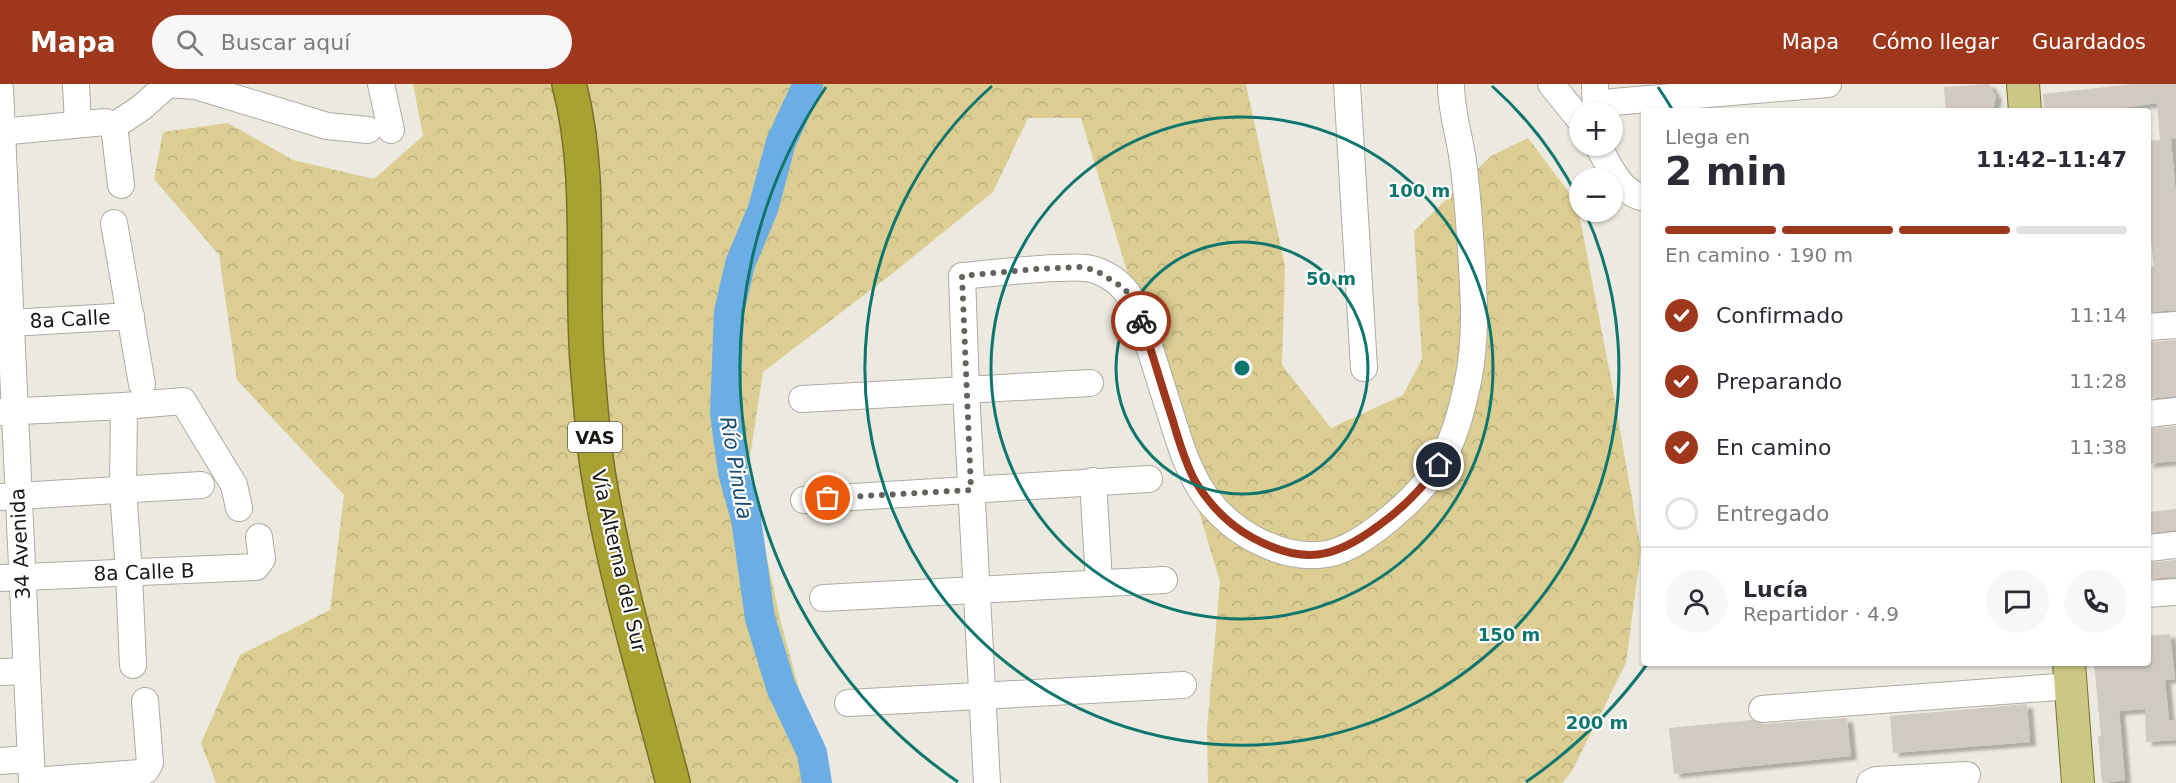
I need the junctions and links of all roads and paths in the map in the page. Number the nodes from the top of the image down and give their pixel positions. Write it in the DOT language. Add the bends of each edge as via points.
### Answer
graph roads {
  1 [pos="76,84"];
  2 [pos="381,84"];
  3 [pos="569,84"];
  4 [pos="590,84"];
  5 [pos="1347,84"];
  6 [pos="1450,84"];
  7 [pos="1551,84"];
  8 [pos="1594,84"];
  9 [pos="1828,84"];
  10 [pos="2023,84"];
  11 [pos="166,85"];
  12 [pos="0,89"];
  13 [pos="1603,102"];
  14 [pos="1623,105"];
  15 [pos="1569,106"];
  16 [pos="2025,108"];
  17 [pos="78,124"];
  18 [pos="114,126"];
  19 [pos="1,132"];
  20 [pos="1605,156"];
  21 [pos="121,185"];
  22 [pos="1641,197"];
  23 [pos="114,223"];
  24 [pos="3,240"];
  25 [pos="7,314"];
  26 [pos="131,316"];
  27 [pos="2176,325"];
  28 [pos="2151,327"];
  29 [pos="1364,368"];
  30 [pos="1090,383"];
  31 [pos="142,384"];
  32 [pos="966,390"];
  33 [pos="802,399"];
  34 [pos="124,406"];
  35 [pos="2176,411"];
  36 [pos="7,412"];
  37 [pos="2151,414"];
  38 [pos="1149,479"];
  39 [pos="1094,481"];
  40 [pos="201,485"];
  41 [pos="123,490"];
  42 [pos="971,490"];
  43 [pos="9,497"];
  44 [pos="804,500"];
  45 [pos="239,508"];
  46 [pos="259,537"];
  47 [pos="2176,545"];
  48 [pos="2151,548"];
  49 [pos="129,573"];
  50 [pos="11,577"];
  51 [pos="1164,580"];
  52 [pos="1099,582"];
  53 [pos="977,590"];
  54 [pos="2176,592"];
  55 [pos="2151,594"];
  56 [pos="823,598"];
  57 [pos="133,664"];
  58 [pos="26,670"];
  59 [pos="0,672"];
  60 [pos="2071,682"];
  61 [pos="1183,685"];
  62 [pos="982,696"];
  63 [pos="145,701"];
  64 [pos="848,703"];
  65 [pos="1762,710"];
  66 [pos="1900,711"];
  67 [pos="0,761"];
  68 [pos="31,774"];
  69 [pos="1967,775"];
  70 [pos="673,783"];
  71 [pos="694,783"];
  72 [pos="987,783"];
  73 [pos="1870,783"];
  74 [pos="2078,783"];
  1 -- 17 [label="street"];
  2 -- 11 [label="street" via="380,130 327,126 196,86"];
  3 -- 70 [label="highway, Vía Alterna del Sur / VAS" via="579,137 587,372 599,476 617,567"];
  4 -- 71 [label="highway, Vía Alterna del Sur / VAS" via="600,135 608,370 619,476"];
  5 -- 29 [label="street"];
  6 -- 32 [label="street" via="1468,206 1475,307 1468,383 1449,445 1434,472 1393,516 1351,545 1327,554 1287,552 1244,533 1216,508 1195,480 1183,454 1130,296 1116,281 1095,270 1036,269 962,276"];
  7 -- 15 [label="street"];
  8 -- 13 [label="street"];
  9 -- 14 [label="street"];
  10 -- 16 [label="main road"];
  11 -- 18 [label="street"];
  12 -- 19 [label="street, 34 Avenida"];
  17 -- 18 [label="street" via="105,122"];
  17 -- 19 [label="street"];
  18 -- 21 [label="street"];
  19 -- 24 [label="street, 34 Avenida"];
  20 -- 22 [label="street" via="1628,191"];
  23 -- 26 [label="street, 8a Calle"];
  24 -- 25 [label="street, 34 Avenida"];
  25 -- 26 [label="street, 8a Calle"];
  25 -- 36 [label="street, 34 Avenida"];
  26 -- 31 [label="street, 8a Calle"];
  27 -- 28 [label="street"];
  30 -- 32 [label="street"];
  32 -- 33 [label="street"];
  32 -- 42 [label="street"];
  34 -- 36 [label="street"];
  34 -- 41 [label="street"];
  34 -- 45 [label="street" via="183,401 234,485"];
  35 -- 37 [label="street"];
  36 -- 43 [label="street, 34 Avenida"];
  38 -- 39 [label="street"];
  39 -- 42 [label="street"];
  39 -- 52 [label="street"];
  40 -- 41 [label="street"];
  41 -- 43 [label="street"];
  41 -- 49 [label="street"];
  42 -- 44 [label="street"];
  42 -- 53 [label="street"];
  43 -- 50 [label="street, 34 Avenida"];
  46 -- 49 [label="street, 8a Calle B" via="262,559 256,567"];
  47 -- 48 [label="street"];
  49 -- 50 [label="street, 8a Calle B"];
  49 -- 57 [label="street"];
  50 -- 58 [label="street, 34 Avenida"];
  51 -- 52 [label="street"];
  52 -- 53 [label="street"];
  53 -- 56 [label="street"];
  53 -- 62 [label="street"];
  54 -- 55 [label="street"];
  58 -- 59 [label="street"];
  58 -- 68 [label="street, 34 Avenida"];
  60 -- 65 [label="street"];
  60 -- 66 [label="street"];
  60 -- 74 [label="main road"];
  61 -- 62 [label="street"];
  62 -- 64 [label="street"];
  62 -- 72 [label="street"];
  63 -- 68 [label="street" via="150,763 146,770"];
  67 -- 68 [label="street"];
  69 -- 73 [label="street"];
}
